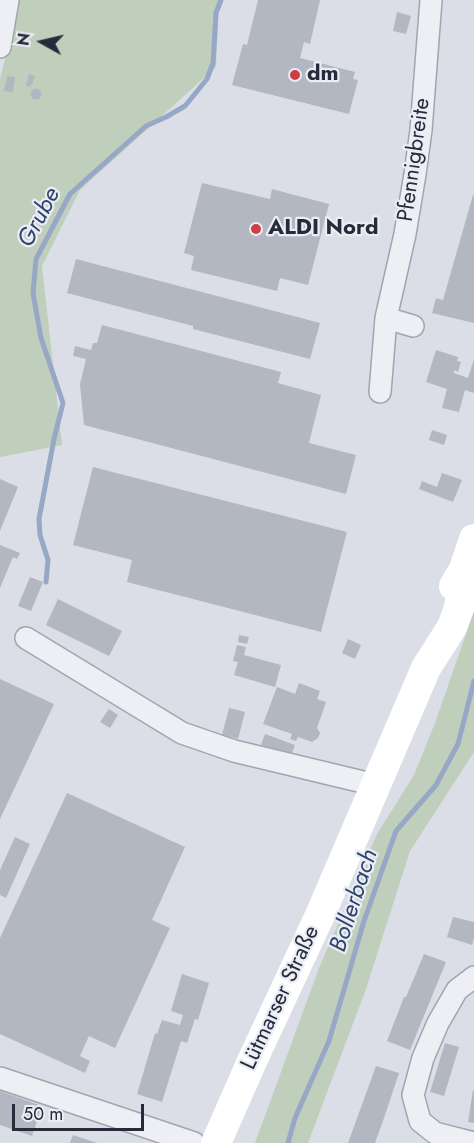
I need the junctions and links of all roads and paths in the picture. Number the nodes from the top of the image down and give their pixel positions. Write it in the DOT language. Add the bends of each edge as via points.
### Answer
graph roads {
  1 [pos="8,0"];
  2 [pos="431,0"];
  3 [pos="0,46"];
  4 [pos="386,318"];
  5 [pos="413,326"];
  6 [pos="380,392"];
  7 [pos="474,539"];
  8 [pos="469,570"];
  9 [pos="26,638"];
  10 [pos="375,788"];
  11 [pos="474,976"];
  12 [pos="0,1078"];
  13 [pos="194,1143"];
  14 [pos="216,1143"];
  15 [pos="474,1143"];
  1 -- 3 [label="street"];
  2 -- 4 [label="street, Pfennigbreite" via="418,152"];
  4 -- 5 [label="street"];
  4 -- 6 [label="street, Pfennigbreite"];
  7 -- 8 [label="main road, Lütmarser Straße"];
  8 -- 10 [label="main road, Lütmarser Straße" via="449,633 426,668"];
  9 -- 10 [label="street" via="182,733 234,751"];
  10 -- 14 [label="main road, Lütmarser Straße"];
  11 -- 15 [label="street" via="457,990 438,1023 413,1095 420,1121 435,1133"];
  12 -- 13 [label="street"];
}
